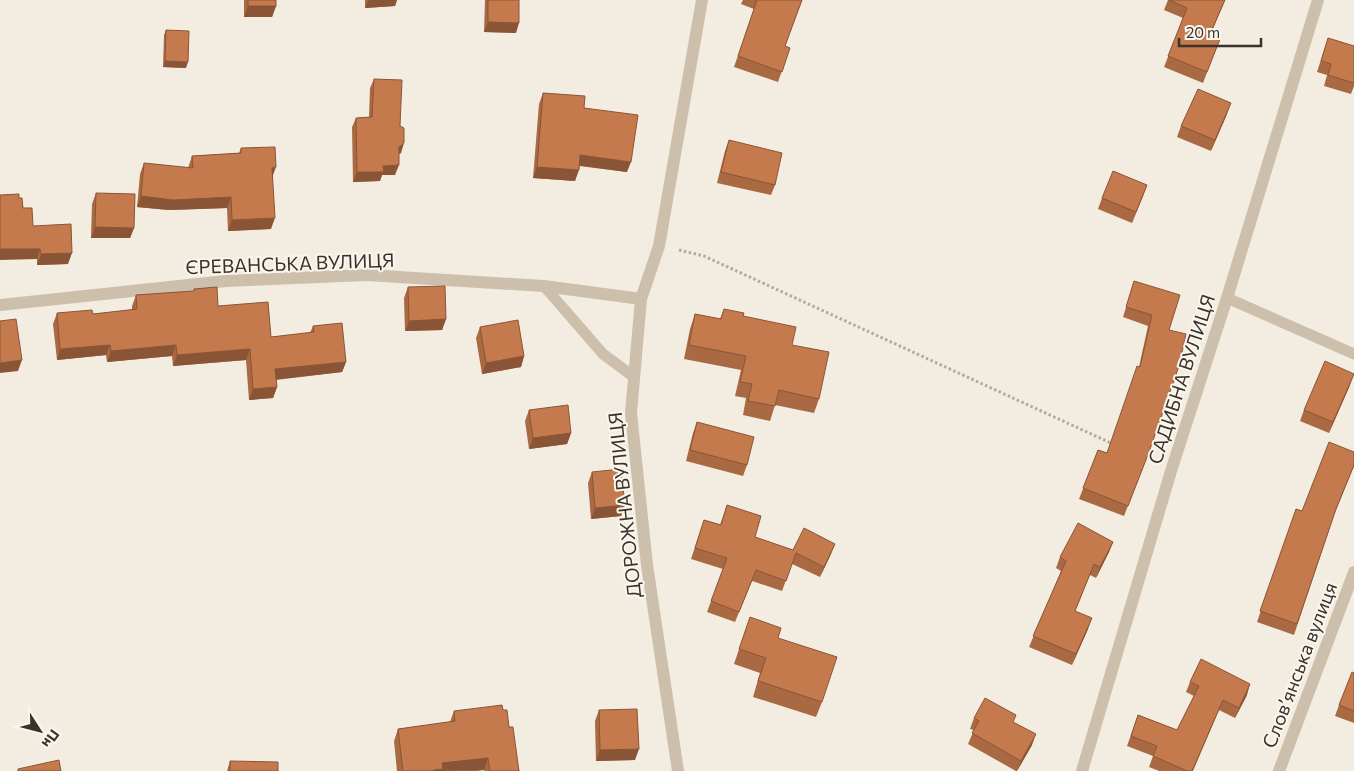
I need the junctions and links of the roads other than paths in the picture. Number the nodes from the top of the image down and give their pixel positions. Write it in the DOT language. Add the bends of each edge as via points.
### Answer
graph roads {
  1 [pos="702,0"];
  2 [pos="1318,0"];
  3 [pos="544,286"];
  4 [pos="1227,298"];
  5 [pos="641,299"];
  6 [pos="0,305"];
  7 [pos="1354,354"];
  8 [pos="634,377"];
  9 [pos="1354,572"];
  10 [pos="678,771"];
  11 [pos="1082,771"];
  12 [pos="1279,771"];
  1 -- 5 [label="street, ДОРОЖНА ВУЛИЦЯ" via="659,246"];
  2 -- 4 [label="street, САДИБНА ВУЛИЦЯ"];
  3 -- 5 [label="street, ЄРЕВАНСЬКА ВУЛИЦЯ"];
  3 -- 6 [label="street, ЄРЕВАНСЬКА ВУЛИЦЯ" via="366,275 226,281"];
  3 -- 8 [label="lane" via="603,354"];
  4 -- 7 [label="lane"];
  4 -- 11 [label="street, САДИБНА ВУЛИЦЯ" via="1171,471"];
  5 -- 8 [label="street, ДОРОЖНА ВУЛИЦЯ"];
  8 -- 10 [label="street, ДОРОЖНА ВУЛИЦЯ" via="630,413 646,556"];
  9 -- 12 [label="street, Словʼянська вулиця"];
}
